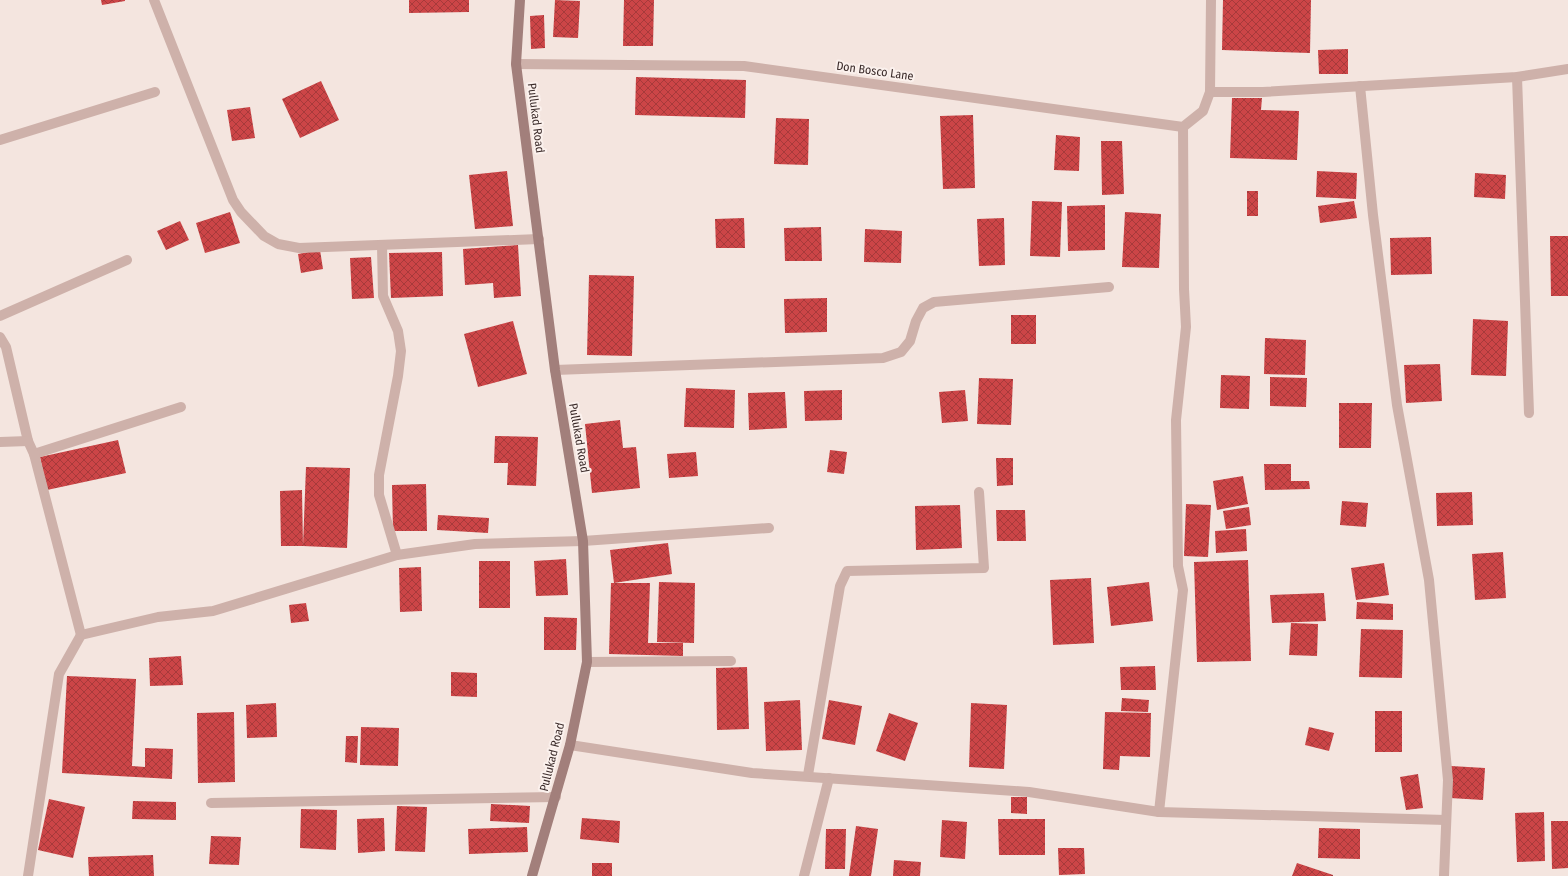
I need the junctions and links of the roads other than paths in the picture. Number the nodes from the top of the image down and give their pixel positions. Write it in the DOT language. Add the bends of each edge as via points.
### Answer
graph roads {
  1 [pos="154,0"];
  2 [pos="520,0"];
  3 [pos="1211,0"];
  4 [pos="516,64"];
  5 [pos="1568,69"];
  6 [pos="1517,77"];
  7 [pos="1360,86"];
  8 [pos="155,92"];
  9 [pos="1210,92"];
  10 [pos="1183,127"];
  11 [pos="0,140"];
  12 [pos="539,239"];
  13 [pos="382,245"];
  14 [pos="127,260"];
  15 [pos="1109,287"];
  16 [pos="0,316"];
  17 [pos="0,337"];
  18 [pos="554,370"];
  19 [pos="181,407"];
  20 [pos="1529,414"];
  21 [pos="28,441"];
  22 [pos="0,442"];
  23 [pos="34,454"];
  24 [pos="979,492"];
  25 [pos="769,528"];
  26 [pos="583,541"];
  27 [pos="397,555"];
  28 [pos="81,635"];
  29 [pos="731,661"];
  30 [pos="587,662"];
  31 [pos="570,746"];
  32 [pos="808,776"];
  33 [pos="829,778"];
  34 [pos="556,797"];
  35 [pos="211,804"];
  36 [pos="1159,812"];
  37 [pos="1446,820"];
  38 [pos="28,876"];
  39 [pos="532,876"];
  40 [pos="804,876"];
  41 [pos="1444,876"];
  1 -- 13 [label="street" via="233,200 252,224 278,244 299,248"];
  2 -- 4 [label="street, Pullukad Road"];
  3 -- 9 [label="street"];
  4 -- 10 [label="street, Don Bosco Lane" via="744,66"];
  4 -- 12 [label="street, Pullukad Road"];
  5 -- 6 [label="street"];
  6 -- 7 [label="street"];
  6 -- 20 [label="street"];
  7 -- 9 [label="street" via="1263,92"];
  7 -- 37 [label="street" via="1397,405 1429,580 1448,780"];
  8 -- 11 [label="street"];
  9 -- 10 [label="street" via="1203,111"];
  10 -- 36 [label="street" via="1186,327 1176,420 1178,566 1183,590"];
  12 -- 13 [label="street"];
  12 -- 18 [label="street, Pullukad Road"];
  13 -- 27 [label="street" via="383,296 398,331 401,351 379,475 379,495"];
  14 -- 16 [label="street"];
  15 -- 18 [label="street" via="934,302 923,308 910,341 901,352 883,358"];
  17 -- 21 [label="street" via="6,347"];
  18 -- 26 [label="street, Pullukad Road"];
  19 -- 23 [label="street"];
  21 -- 22 [label="street"];
  21 -- 23 [label="street"];
  23 -- 28 [label="street"];
  24 -- 32 [label="street" via="984,568 847,571 840,586"];
  25 -- 26 [label="street"];
  26 -- 27 [label="street" via="475,544"];
  26 -- 30 [label="street, Pullukad Road"];
  27 -- 28 [label="street" via="213,611 158,617"];
  28 -- 38 [label="street" via="59,674"];
  29 -- 30 [label="street"];
  30 -- 31 [label="street, Pullukad Road"];
  31 -- 32 [label="street" via="752,773"];
  31 -- 34 [label="street, Pullukad Road"];
  32 -- 33 [label="street"];
  33 -- 36 [label="street" via="1029,792"];
  33 -- 40 [label="street"];
  34 -- 35 [label="street"];
  34 -- 39 [label="street, Pullukad Road"];
  36 -- 37 [label="street"];
  37 -- 41 [label="street"];
}
